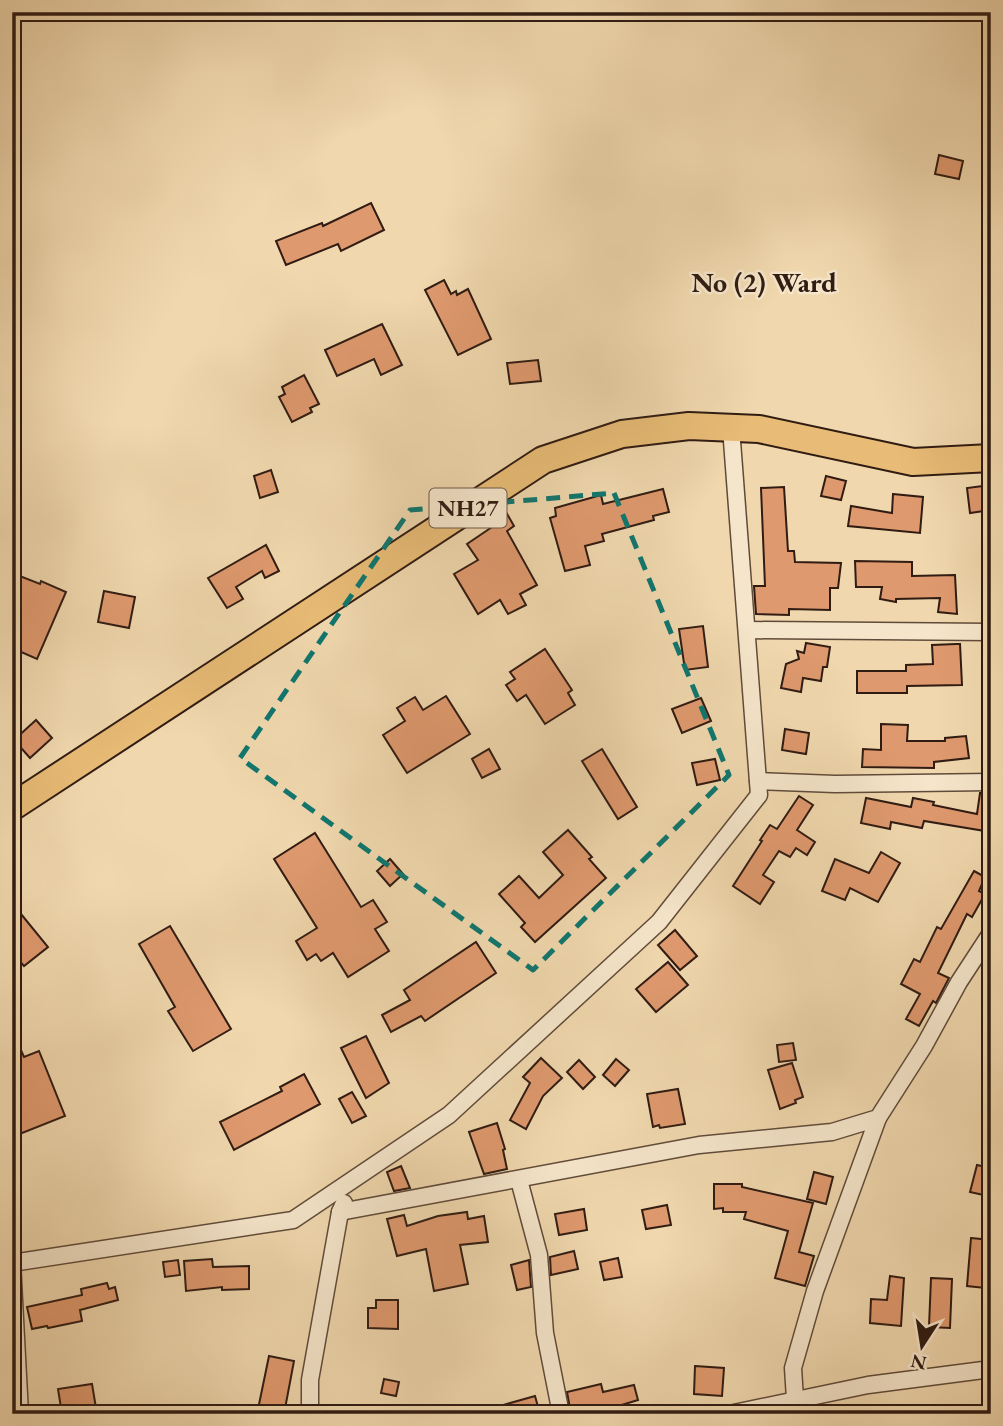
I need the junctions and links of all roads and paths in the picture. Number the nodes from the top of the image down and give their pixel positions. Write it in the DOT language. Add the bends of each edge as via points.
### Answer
graph roads {
  1 [pos="731,428"];
  2 [pos="991,458"];
  3 [pos="747,630"];
  4 [pos="991,632"];
  5 [pos="758,781"];
  6 [pos="991,782"];
  7 [pos="12,807"];
  8 [pos="991,933"];
  9 [pos="878,1118"];
  10 [pos="354,1179"];
  11 [pos="519,1180"];
  12 [pos="340,1212"];
  13 [pos="12,1262"];
  14 [pos="991,1369"];
  15 [pos="798,1406"];
  16 [pos="20,1414"];
  17 [pos="310,1414"];
  18 [pos="561,1414"];
  19 [pos="729,1414"];
  1 -- 2 [label="highway, NH27" via="759,429 912,462"];
  1 -- 3 [label="street"];
  1 -- 7 [label="highway, NH27" via="689,426 622,434 543,460"];
  3 -- 4 [label="street"];
  3 -- 5 [label="street"];
  5 -- 6 [label="street"];
  5 -- 10 [label="street" via="759,795 659,922 449,1115"];
  8 -- 9 [label="street"];
  9 -- 11 [label="street" via="832,1132 699,1145"];
  9 -- 15 [label="street" via="811,1304 793,1368"];
  10 -- 12 [label="street"];
  10 -- 13 [label="street" via="293,1220"];
  11 -- 12 [label="street"];
  11 -- 18 [label="street" via="538,1255 545,1333"];
  12 -- 17 [label="street" via="310,1380"];
  13 -- 16 [label="street"];
  14 -- 15 [label="street" via="868,1385"];
  15 -- 19 [label="street"];
}
